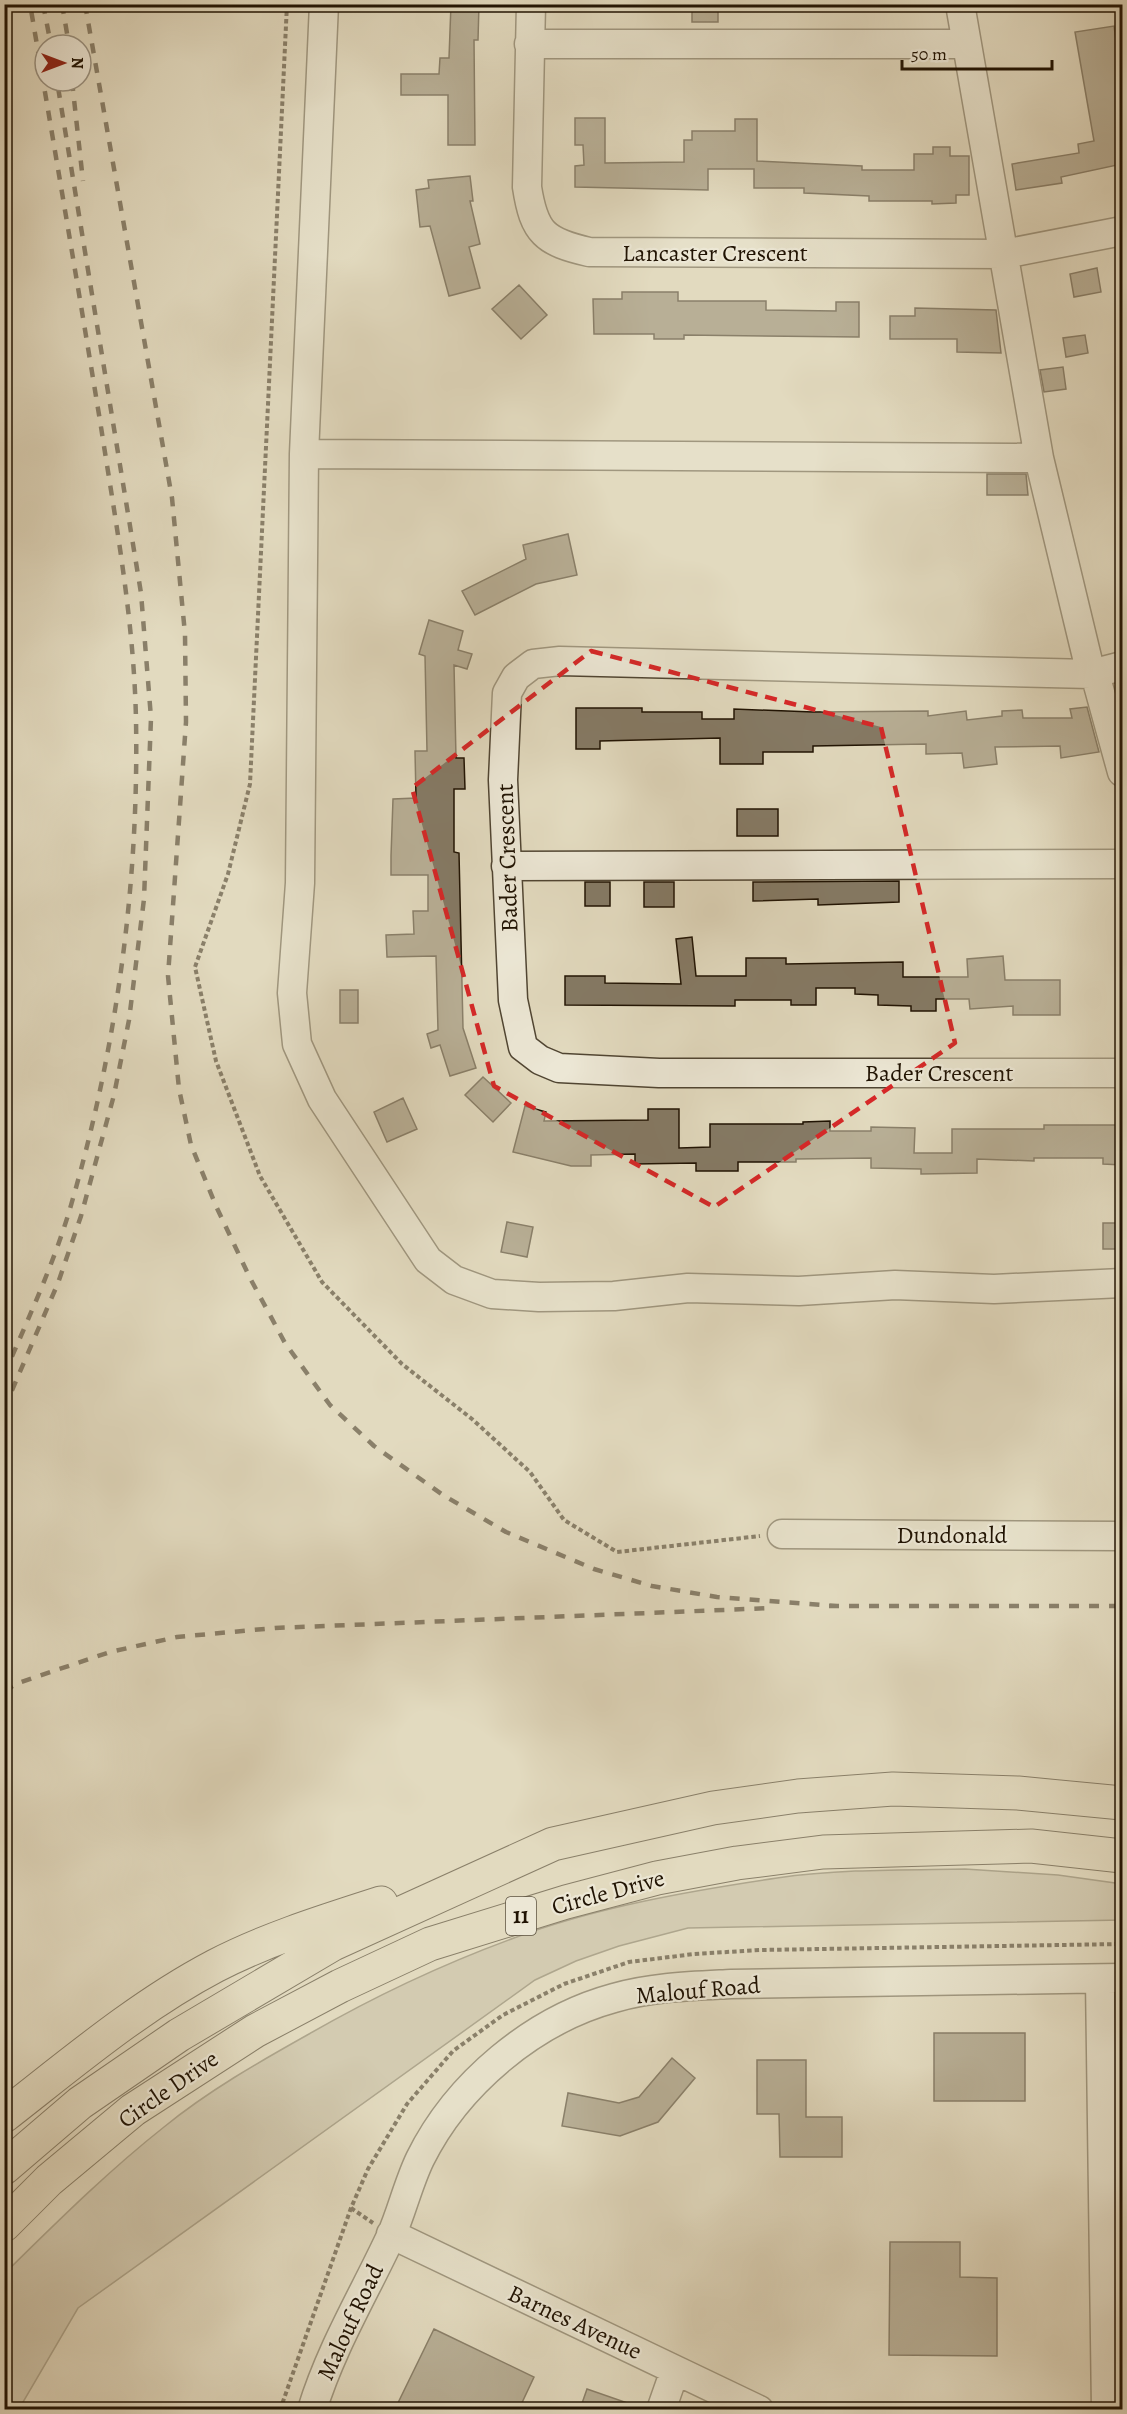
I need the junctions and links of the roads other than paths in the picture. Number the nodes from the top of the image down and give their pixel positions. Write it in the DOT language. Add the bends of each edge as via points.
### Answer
graph roads {
  1 [pos="324,4"];
  2 [pos="531,4"];
  3 [pos="960,4"];
  4 [pos="529,44"];
  5 [pos="967,44"];
  6 [pos="1122,231"];
  7 [pos="1004,254"];
  8 [pos="304,454"];
  9 [pos="1039,458"];
  10 [pos="1122,666"];
  11 [pos="1093,674"];
  12 [pos="1122,772"];
  13 [pos="1122,864"];
  14 [pos="506,866"];
  15 [pos="1122,1073"];
  16 [pos="1122,1283"];
  17 [pos="782,1534"];
  18 [pos="1122,1536"];
  19 [pos="1122,1803"];
  20 [pos="553,1844"];
  21 [pos="1122,1856"];
  22 [pos="1111,1979"];
  23 [pos="4,2116"];
  24 [pos="4,2168"];
  25 [pos="4,2225"];
  26 [pos="391,2234"];
  27 [pos="675,2370"];
  28 [pos="312,2409"];
  29 [pos="661,2409"];
  30 [pos="759,2409"];
  31 [pos="1106,2409"];
  1 -- 8 [label="street"];
  2 -- 4 [label="street, Lancaster Crescent"];
  3 -- 5 [label="street"];
  4 -- 5 [label="street"];
  4 -- 7 [label="street, Lancaster Crescent" via="527,187 531,214 544,233 559,245 589,252"];
  5 -- 7 [label="street"];
  6 -- 7 [label="street, Lancaster Crescent"];
  7 -- 9 [label="street"];
  8 -- 9 [label="street"];
  8 -- 16 [label="street" via="300,883 292,993 297,1044 322,1099 428,1260 454,1280 492,1294 538,1297 614,1296 688,1288 994,1289"];
  9 -- 11 [label="street"];
  10 -- 11 [label="street, Bader Crescent"];
  11 -- 12 [label="street"];
  11 -- 14 [label="street, Bader Crescent" via="560,661 533,664 516,677 507,693 503,780"];
  13 -- 14 [label="street"];
  14 -- 15 [label="street, Bader Crescent" via="517,1026 523,1047 559,1068 658,1072"];
  17 -- 18 [label="street, Dundonald"];
  19 -- 20 [label="highway, Circle Drive / 11" via="1018,1793 893,1789 798,1796 713,1808"];
  20 -- 23 [label="highway" via="297,1931 216,1966 148,2006"];
  20 -- 24 [label="highway, Circle Drive / 11" via="333,1944 179,2035 80,2103"];
  21 -- 25 [label="highway, Circle Drive / 11" via="1031,1846 823,1852 657,1878 430,1944 255,2031 133,2110 48,2180"];
  22 -- 26 [label="street, Malouf Road" via="670,1987 614,1998 566,2014 499,2059 451,2112 421,2158"];
  22 -- 31 [label="street"];
  26 -- 27 [label="street, Barnes Avenue"];
  26 -- 28 [label="street, Malouf Road" via="337,2344"];
  27 -- 29 [label="street"];
  27 -- 30 [label="street, Barnes Avenue"];
}
